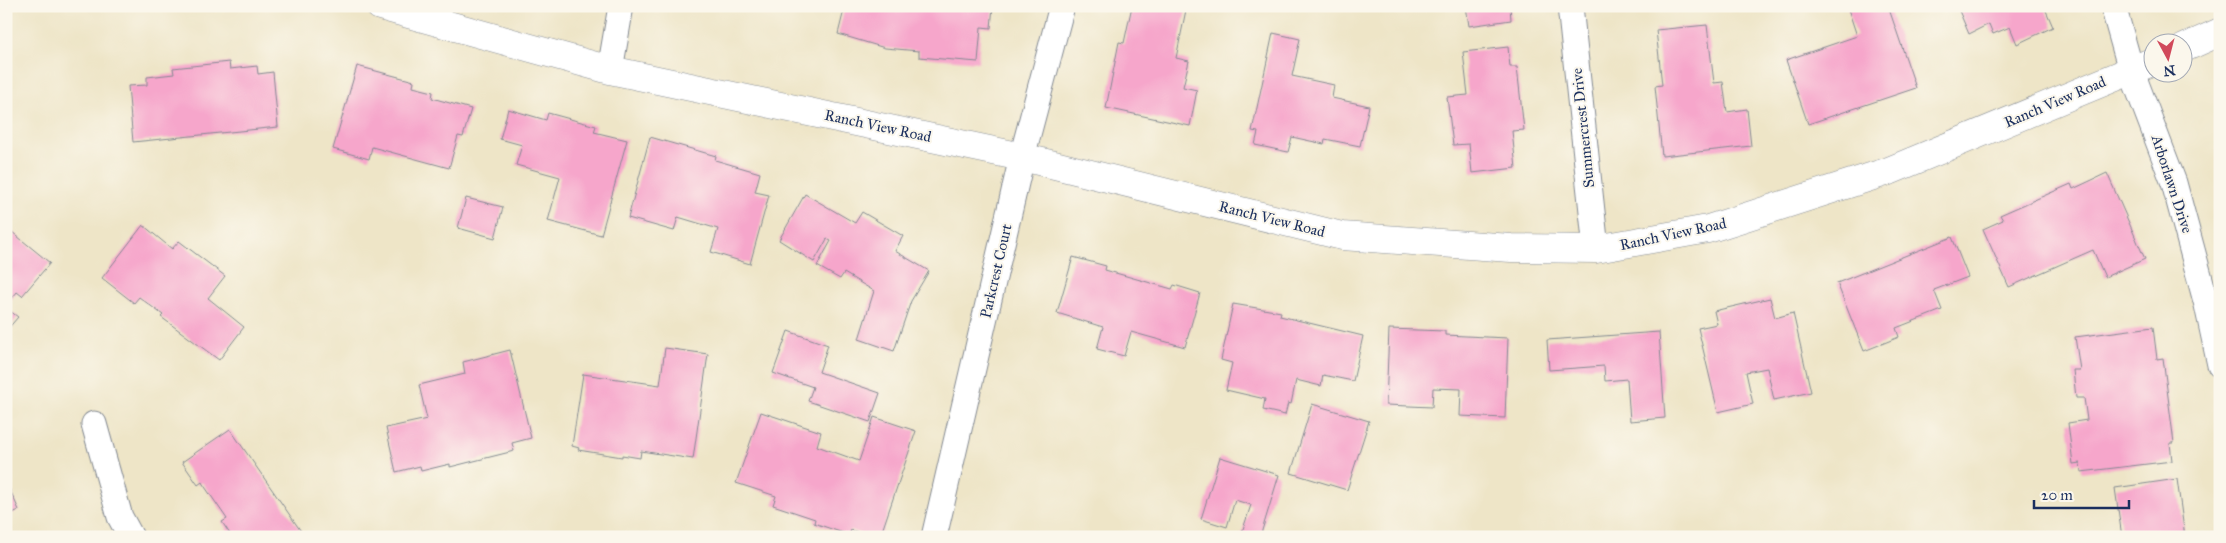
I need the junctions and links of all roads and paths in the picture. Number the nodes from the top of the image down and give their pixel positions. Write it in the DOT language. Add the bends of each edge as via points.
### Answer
graph roads {
  1 [pos="380,6"];
  2 [pos="621,6"];
  3 [pos="1062,6"];
  4 [pos="1570,6"];
  5 [pos="2113,6"];
  6 [pos="2220,32"];
  7 [pos="2194,44"];
  8 [pos="2142,65"];
  9 [pos="610,70"];
  10 [pos="1022,157"];
  11 [pos="1596,249"];
  12 [pos="2220,365"];
  13 [pos="94,424"];
  14 [pos="131,537"];
  15 [pos="934,537"];
  1 -- 9 [label="street, Ranch View Road"];
  2 -- 9 [label="street"];
  3 -- 10 [label="street, Parkcrest Court"];
  4 -- 11 [label="street, Summercrest Drive"];
  5 -- 8 [label="street, Arborlawn Drive"];
  6 -- 7 [label="street"];
  8 -- 11 [label="street, Ranch View Road" via="1889,171 1708,229"];
  8 -- 12 [label="street, Arborlawn Drive" via="2208,305"];
  9 -- 10 [label="street, Ranch View Road"];
  10 -- 11 [label="street, Ranch View Road" via="1342,236 1511,248"];
  10 -- 15 [label="street, Parkcrest Court"];
  13 -- 14 [label="street" via="120,517"];
}
